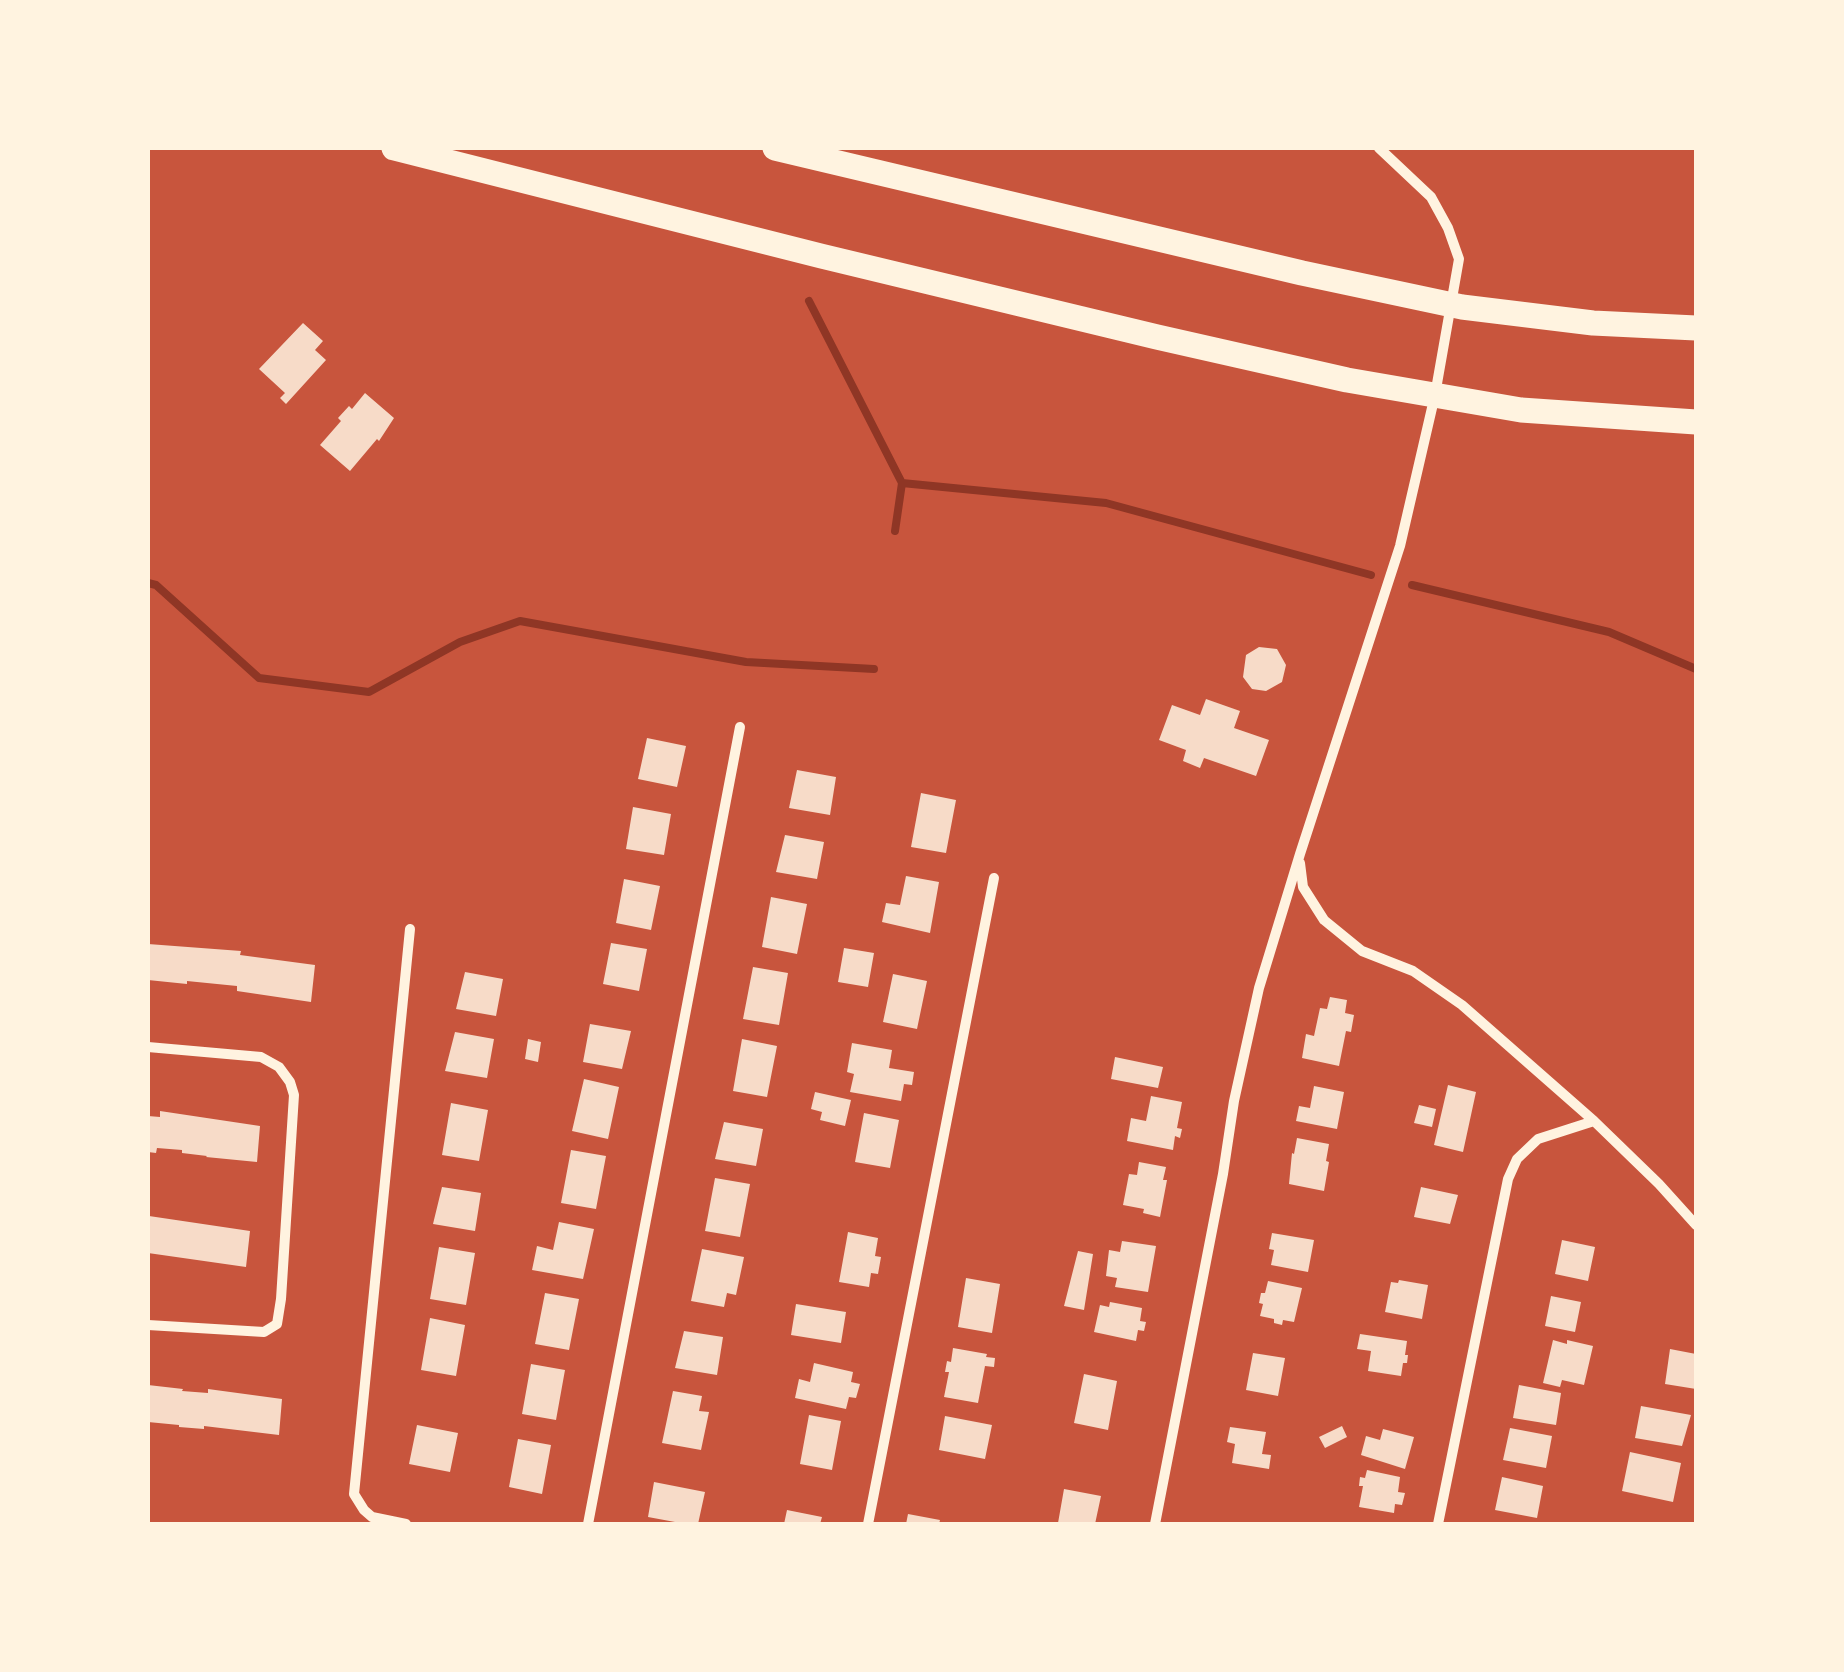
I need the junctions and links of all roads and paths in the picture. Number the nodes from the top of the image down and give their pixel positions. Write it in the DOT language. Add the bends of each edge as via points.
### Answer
graph roads {
  1 [pos="394,148"];
  2 [pos="776,148"];
  3 [pos="1379,148"];
  4 [pos="1450,304"];
  5 [pos="1696,328"];
  6 [pos="1435,395"];
  7 [pos="1696,422"];
  8 [pos="740,727"];
  9 [pos="1300,854"];
  10 [pos="994,878"];
  11 [pos="410,929"];
  12 [pos="148,1047"];
  13 [pos="1594,1121"];
  14 [pos="1696,1225"];
  15 [pos="148,1325"];
  16 [pos="402,1524"];
  17 [pos="588,1524"];
  18 [pos="868,1524"];
  19 [pos="1155,1524"];
  20 [pos="1438,1524"];
  1 -- 6 [label="highway" via="1157,337"];
  2 -- 4 [label="highway"];
  3 -- 4 [label="street" via="1431,197 1448,228 1459,259"];
  4 -- 5 [label="highway" via="1593,323"];
  4 -- 6 [label="street"];
  6 -- 7 [label="highway" via="1521,410"];
  6 -- 9 [label="street" via="1400,546"];
  8 -- 17 [label="street"];
  9 -- 13 [label="street" via="1303,887 1324,920 1362,951 1413,971 1462,1006"];
  9 -- 19 [label="street" via="1238,1082"];
  10 -- 18 [label="street"];
  11 -- 16 [label="street" via="354,1494 372,1517"];
  12 -- 15 [label="street" via="262,1056 279,1067 294,1095 279,1320 264,1332"];
  13 -- 14 [label="street"];
  13 -- 20 [label="street" via="1538,1139 1508,1179"];
}
